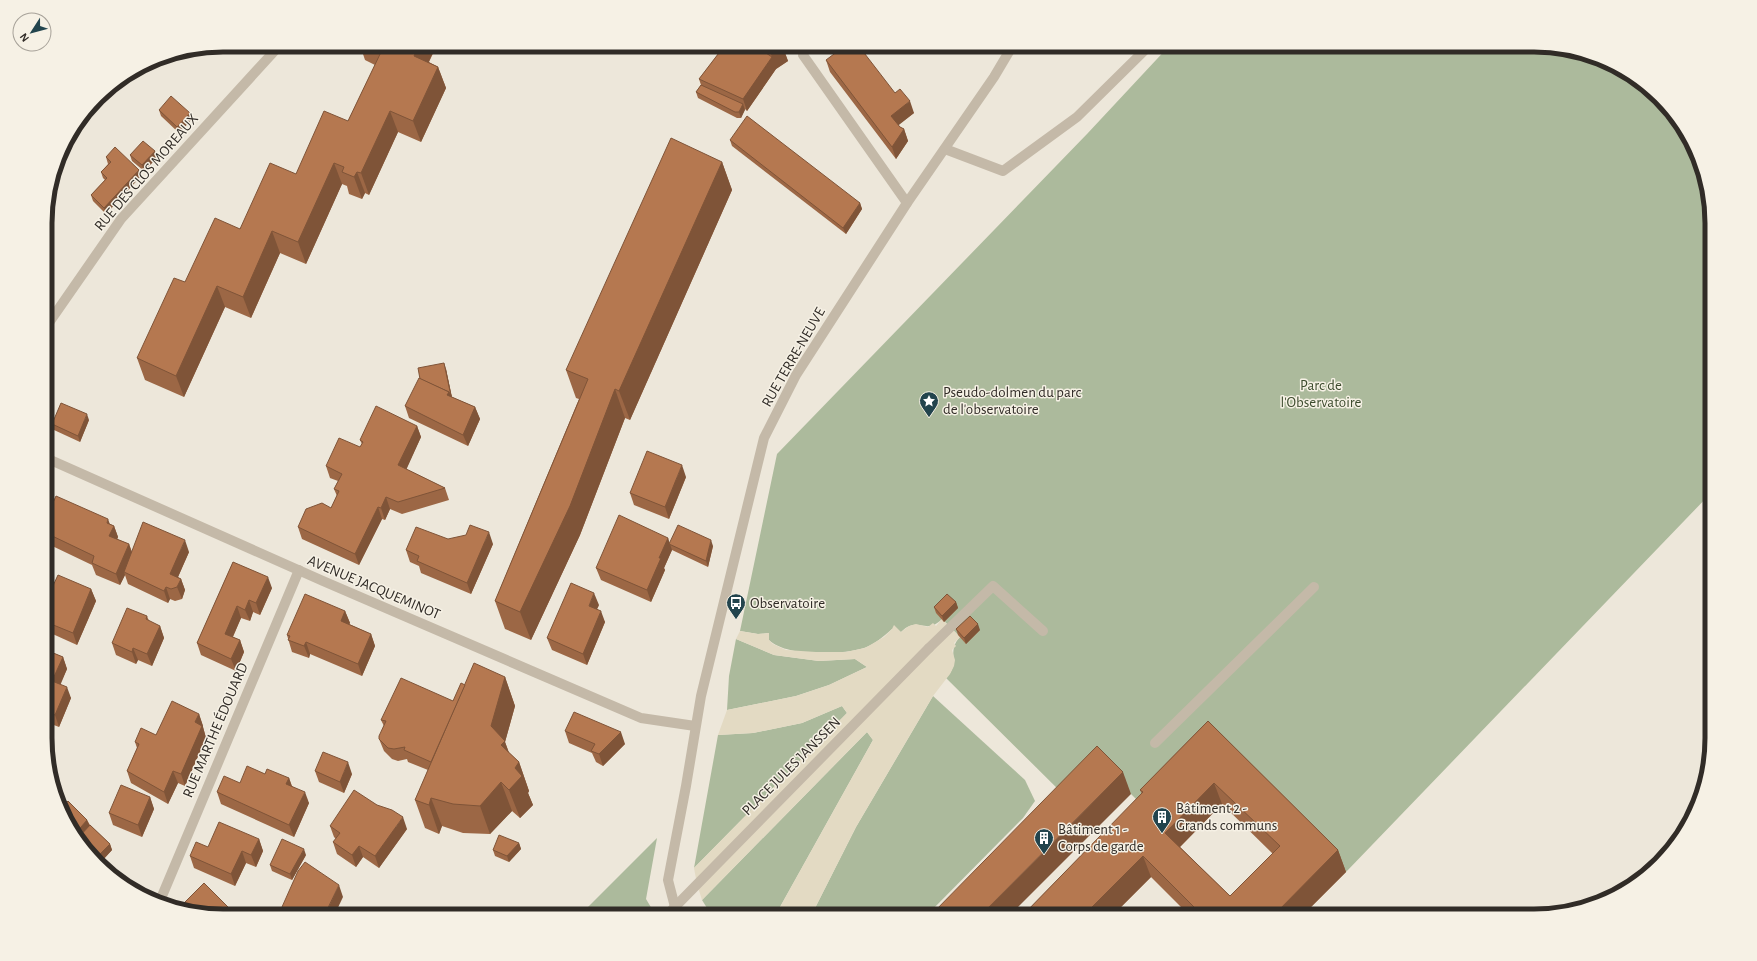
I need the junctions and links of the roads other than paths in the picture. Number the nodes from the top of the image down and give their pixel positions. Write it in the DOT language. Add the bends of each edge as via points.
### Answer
graph roads {
  1 [pos="274,52"];
  2 [pos="1008,52"];
  3 [pos="1143,52"];
  4 [pos="803,55"];
  5 [pos="945,149"];
  6 [pos="907,203"];
  7 [pos="52,318"];
  8 [pos="52,461"];
  9 [pos="299,570"];
  10 [pos="1314,587"];
  11 [pos="1043,631"];
  12 [pos="695,726"];
  13 [pos="1155,743"];
  14 [pos="161,897"];
  15 [pos="675,906"];
  16 [pos="672,909"];
  17 [pos="677,909"];
  1 -- 7 [label="street, RUE DES CLOS MOREAUX" via="121,219"];
  2 -- 5 [label="street, RUE TERRE-NEUVE"];
  3 -- 5 [label="street" via="1077,117 1004,171"];
  4 -- 6 [label="street"];
  5 -- 6 [label="street, RUE TERRE-NEUVE"];
  6 -- 12 [label="street, RUE TERRE-NEUVE" via="796,376 764,438"];
  8 -- 9 [label="street, AVENUE JACQUEMINOT"];
  9 -- 12 [label="street, AVENUE JACQUEMINOT" via="641,718"];
  9 -- 14 [label="street, RUE MARTHE ÉDOUARD"];
  10 -- 13 [label="street"];
  11 -- 15 [label="street, PLACE JULES JANSSEN" via="993,586"];
  12 -- 15 [label="street" via="668,880"];
  15 -- 16 [label="street, PLACE JULES JANSSEN"];
  15 -- 17 [label="street"];
}
